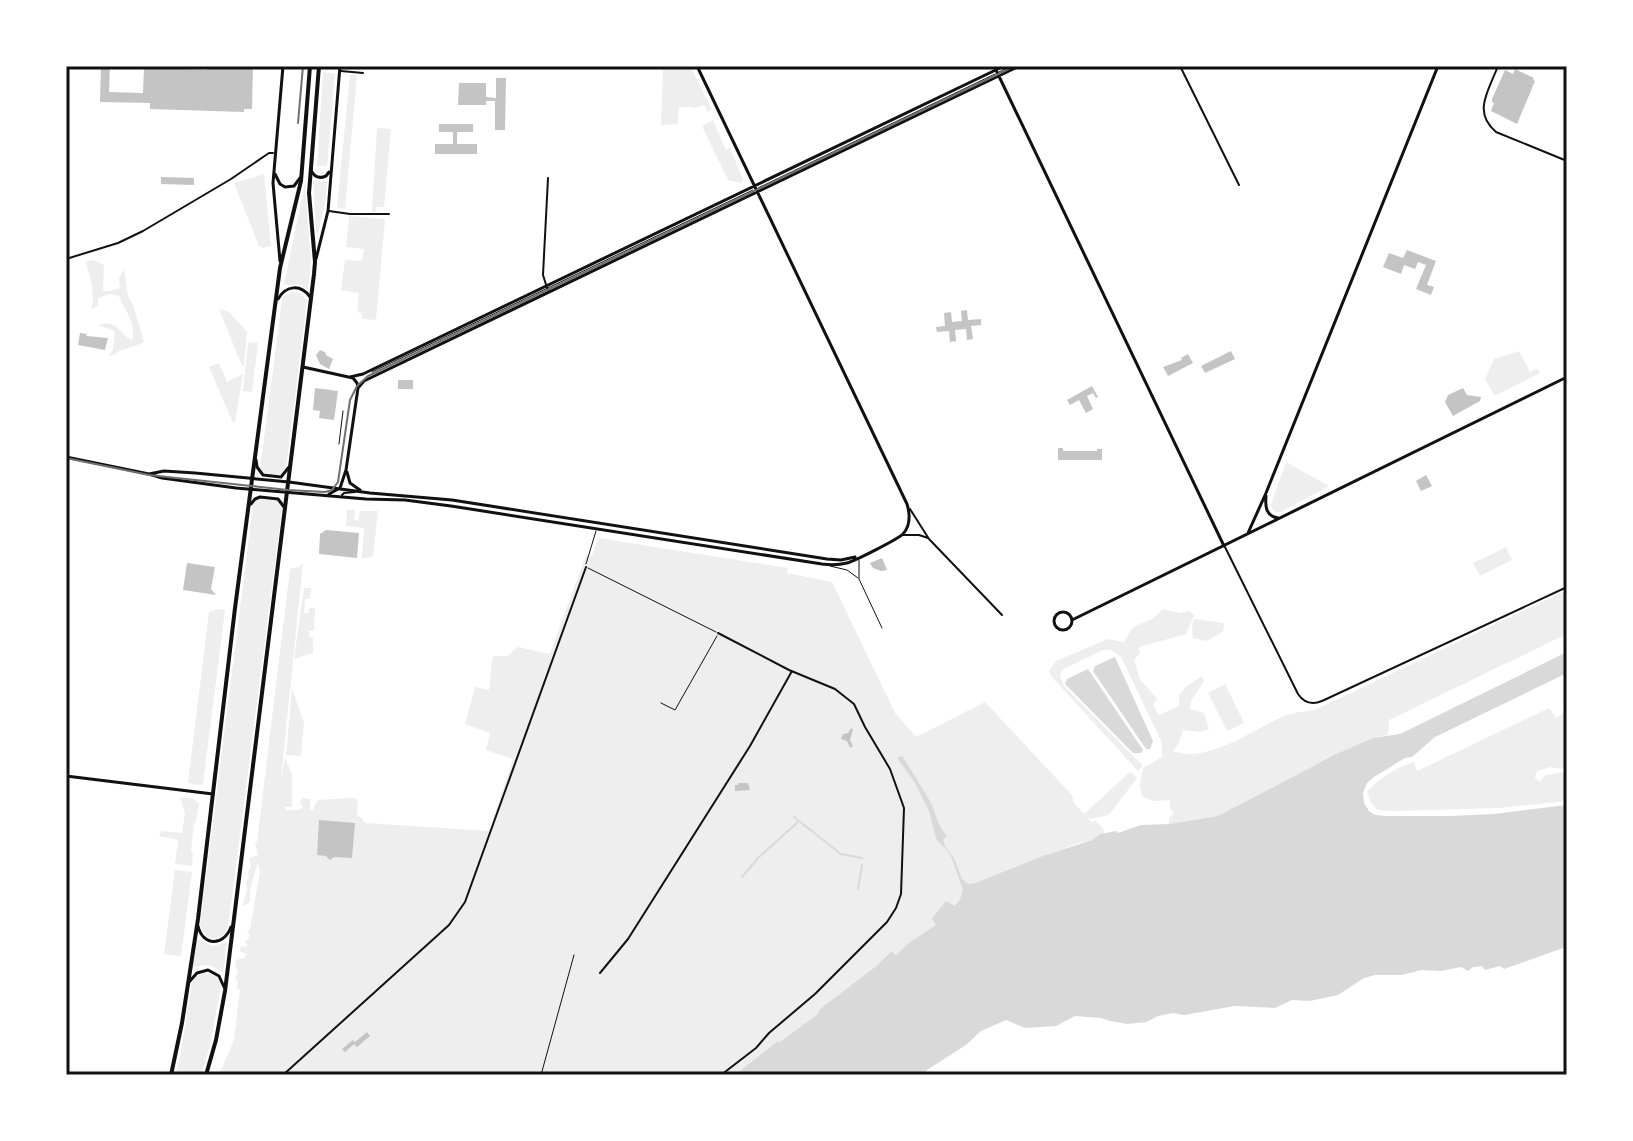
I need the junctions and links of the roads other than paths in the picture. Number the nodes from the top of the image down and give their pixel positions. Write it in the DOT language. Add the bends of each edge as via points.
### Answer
graph roads {
  1 [pos="283,66"];
  2 [pos="697,66"];
  3 [pos="1004,66"];
  4 [pos="1011,66"];
  5 [pos="1019,66"];
  6 [pos="1180,66"];
  7 [pos="1438,66"];
  8 [pos="1498,66"];
  9 [pos="310,68"];
  10 [pos="319,68"];
  11 [pos="340,68"];
  12 [pos="363,73"];
  13 [pos="997,73"];
  14 [pos="276,153"];
  15 [pos="1567,161"];
  16 [pos="331,164"];
  17 [pos="311,166"];
  18 [pos="275,170"];
  19 [pos="301,176"];
  20 [pos="548,178"];
  21 [pos="1239,185"];
  22 [pos="757,188"];
  23 [pos="328,211"];
  24 [pos="389,214"];
  25 [pos="66,259"];
  26 [pos="315,262"];
  27 [pos="280,268"];
  28 [pos="547,289"];
  29 [pos="277,300"];
  30 [pos="311,301"];
  31 [pos="1567,326"];
  32 [pos="1567,339"];
  33 [pos="303,367"];
  34 [pos="377,371"];
  35 [pos="363,374"];
  36 [pos="350,377"];
  37 [pos="1567,377"];
  38 [pos="367,379"];
  39 [pos="358,388"];
  40 [pos="66,457"];
  41 [pos="255,457"];
  42 [pos="292,459"];
  43 [pos="346,470"];
  44 [pos="184,472"];
  45 [pos="149,474"];
  46 [pos="252,478"];
  47 [pos="183,481"];
  48 [pos="289,482"];
  49 [pos="340,488"];
  50 [pos="251,490"];
  51 [pos="364,492"];
  52 [pos="288,493"];
  53 [pos="1266,493"];
  54 [pos="326,495"];
  55 [pos="342,497"];
  56 [pos="907,504"];
  57 [pos="509,508"];
  58 [pos="248,510"];
  59 [pos="508,514"];
  60 [pos="285,515"];
  61 [pos="1281,518"];
  62 [pos="597,528"];
  63 [pos="1248,534"];
  64 [pos="902,535"];
  65 [pos="929,539"];
  66 [pos="1224,546"];
  67 [pos="794,553"];
  68 [pos="860,556"];
  69 [pos="793,560"];
  70 [pos="815,564"];
  71 [pos="586,567"];
  72 [pos="859,579"];
  73 [pos="1567,587"];
  74 [pos="1084,613"];
  75 [pos="1069,614"];
  76 [pos="1002,615"];
  77 [pos="1072,620"];
  78 [pos="882,628"];
  79 [pos="718,633"];
  80 [pos="792,671"];
  81 [pos="661,703"];
  82 [pos="66,776"];
  83 [pos="213,794"];
  84 [pos="198,919"];
  85 [pos="234,920"];
  86 [pos="600,973"];
  87 [pos="187,985"];
  88 [pos="225,991"];
  89 [pos="171,1075"];
  90 [pos="206,1075"];
  91 [pos="283,1075"];
  92 [pos="721,1075"];
  1 -- 14 [label="street"];
  2 -- 22 [label="street"];
  3 -- 13 [label="street"];
  4 -- 13 [label="lane"];
  5 -- 13 [label="street"];
  6 -- 21 [label="street"];
  7 -- 53 [label="street"];
  8 -- 15 [label="street" via="1483,106 1489,126"];
  9 -- 19 [label="main road"];
  10 -- 17 [label="main road"];
  11 -- 12 [label="street"];
  11 -- 16 [label="street"];
  13 -- 22 [label="street"];
  13 -- 66 [label="street"];
  14 -- 18 [label="street"];
  14 -- 25 [label="street" via="130,238"];
  16 -- 17 [label="street" via="322,178"];
  16 -- 23 [label="street"];
  17 -- 26 [label="main road"];
  18 -- 19 [label="street" via="285,187 296,185"];
  18 -- 27 [label="street"];
  19 -- 27 [label="main road"];
  20 -- 28 [label="street" via="543,247"];
  22 -- 28 [label="street"];
  22 -- 56 [label="street"];
  23 -- 24 [label="street"];
  23 -- 26 [label="street"];
  26 -- 30 [label="main road"];
  27 -- 29 [label="main road"];
  28 -- 34 [label="lane"];
  28 -- 35 [label="street"];
  28 -- 38 [label="street"];
  29 -- 30 [label="street" via="295,287"];
  29 -- 41 [label="main road"];
  30 -- 33 [label="main road"];
  31 -- 32 [label="street"];
  33 -- 36 [label="street"];
  33 -- 42 [label="main road"];
  34 -- 35 [label="lane"];
  34 -- 38 [label="lane"];
  35 -- 36 [label="street"];
  36 -- 39 [label="street"];
  37 -- 61 [label="street"];
  38 -- 39 [label="street"];
  39 -- 43 [label="street"];
  40 -- 45 [label="street"];
  41 -- 42 [label="street" via="261,474 278,477"];
  41 -- 46 [label="main road"];
  42 -- 48 [label="main road"];
  43 -- 49 [label="street"];
  43 -- 51 [label="street" via="350,483"];
  44 -- 45 [label="street"];
  44 -- 46 [label="street"];
  44 -- 47 [label="street"];
  45 -- 47 [label="street"];
  46 -- 48 [label="street"];
  46 -- 50 [label="main road"];
  47 -- 50 [label="street"];
  48 -- 49 [label="street"];
  48 -- 52 [label="main road"];
  49 -- 51 [label="street"];
  49 -- 54 [label="street"];
  50 -- 52 [label="street"];
  50 -- 58 [label="main road"];
  51 -- 55 [label="street"];
  51 -- 57 [label="street"];
  52 -- 54 [label="street"];
  52 -- 60 [label="main road"];
  53 -- 61 [label="street" via="1266,510"];
  53 -- 63 [label="street"];
  54 -- 55 [label="street"];
  55 -- 59 [label="street"];
  56 -- 64 [label="street" via="910,516"];
  56 -- 65 [label="street"];
  57 -- 59 [label="street"];
  57 -- 67 [label="street"];
  58 -- 60 [label="street" via="257,498 278,499"];
  58 -- 83 [label="main road"];
  59 -- 62 [label="street"];
  60 -- 85 [label="main road"];
  61 -- 63 [label="street"];
  62 -- 69 [label="street"];
  62 -- 71 [label="lane"];
  63 -- 66 [label="street"];
  64 -- 65 [label="street"];
  64 -- 68 [label="street"];
  65 -- 76 [label="street"];
  66 -- 73 [label="street" via="1306,702 1318,703"];
  66 -- 74 [label="street"];
  67 -- 68 [label="street" via="841,560"];
  67 -- 69 [label="street"];
  68 -- 70 [label="street" via="841,564"];
  68 -- 72 [label="lane"];
  69 -- 70 [label="street"];
  70 -- 72 [label="lane"];
  71 -- 79 [label="lane"];
  71 -- 91 [label="street" via="465,902 449,925"];
  72 -- 78 [label="lane"];
  74 -- 75 [label="street"];
  74 -- 77 [label="street"];
  75 -- 77 [label="street"];
  75 -- 77 [label="street" via="1057,614 1055,625 1067,629"];
  79 -- 80 [label="street"];
  79 -- 81 [label="lane" via="675,710"];
  80 -- 86 [label="street" via="628,939"];
  80 -- 92 [label="street" via="835,689 854,704 890,769 904,808 901,894 883,927"];
  82 -- 83 [label="street"];
  83 -- 84 [label="main road"];
  84 -- 85 [label="street" via="201,935 215,942 228,935"];
  84 -- 87 [label="main road"];
  85 -- 88 [label="main road"];
  87 -- 88 [label="street" via="197,973 209,971 221,979"];
  87 -- 89 [label="main road"];
  88 -- 90 [label="main road"];
}
